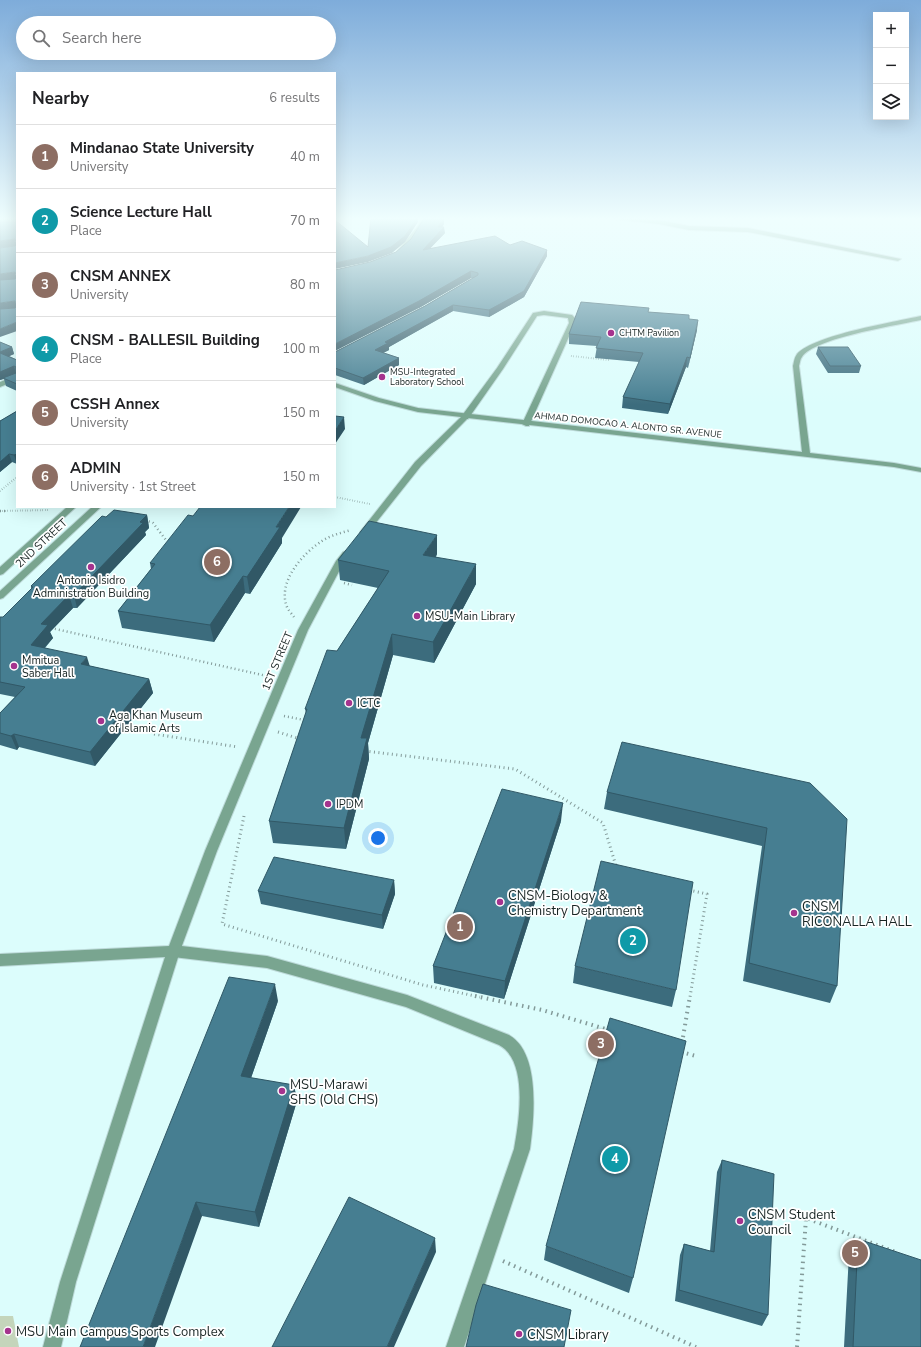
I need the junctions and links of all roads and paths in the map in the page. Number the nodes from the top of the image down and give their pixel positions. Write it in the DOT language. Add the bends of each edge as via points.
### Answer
graph roads {
  1 [pos="921,318"];
  2 [pos="556,354"];
  3 [pos="609,360"];
  4 [pos="16,377"];
  5 [pos="0,385"];
  6 [pos="336,385"];
  7 [pos="465,417"];
  8 [pos="526,424"];
  9 [pos="806,455"];
  10 [pos="921,470"];
  11 [pos="16,478"];
  12 [pos="0,490"];
  13 [pos="336,497"];
  14 [pos="384,506"];
  15 [pos="96,508"];
  16 [pos="70,509"];
  17 [pos="0,511"];
  18 [pos="140,518"];
  19 [pos="368,526"];
  20 [pos="171,547"];
  21 [pos="0,572"];
  22 [pos="0,596"];
  23 [pos="306,625"];
  24 [pos="47,627"];
  25 [pos="282,680"];
  26 [pos="262,726"];
  27 [pos="154,734"];
  28 [pos="306,742"];
  29 [pos="253,749"];
  30 [pos="360,750"];
  31 [pos="245,810"];
  32 [pos="616,867"];
  33 [pos="685,890"];
  34 [pos="173,951"];
  35 [pos="0,960"];
  36 [pos="615,1032"];
  37 [pos="673,1049"];
  38 [pos="680,1052"];
  39 [pos="696,1056"];
  40 [pos="486,1253"];
  41 [pos="907,1256"];
  42 [pos="52,1347"];
  43 [pos="455,1347"];
  44 [pos="696,1347"];
  45 [pos="797,1347"];
  1 -- 9 [label="street" via="839,337 813,346 799,356 796,366"];
  2 -- 3 [label="path"];
  2 -- 7 [label="street, 1ST STREET" via="572,323 572,318 561,314 535,314"];
  2 -- 8 [label="street"];
  4 -- 5 [label="street"];
  6 -- 7 [label="street, AHMAD DOMOCAO A. ALONTO SR. AVENUE" via="394,405"];
  7 -- 8 [label="street, AHMAD DOMOCAO A. ALONTO SR. AVENUE"];
  7 -- 14 [label="street, 1ST STREET" via="418,464"];
  8 -- 9 [label="street, AHMAD DOMOCAO A. ALONTO SR. AVENUE"];
  9 -- 10 [label="street, AHMAD DOMOCAO A. ALONTO SR. AVENUE"];
  11 -- 12 [label="path"];
  13 -- 14 [label="path"];
  14 -- 19 [label="street, 1ST STREET"];
  15 -- 22 [label="street, 2ND STREET"];
  16 -- 17 [label="path"];
  16 -- 21 [label="street, 2ND STREET"];
  18 -- 20 [label="path" via="153,523"];
  19 -- 23 [label="street, 1ST STREET" via="340,561"];
  19 -- 23 [label="path" via="323,540 305,555 288,578 286,600 289,612"];
  23 -- 25 [label="street, 1ST STREET"];
  24 -- 25 [label="path"];
  25 -- 26 [label="street, 1ST STREET"];
  26 -- 28 [label="path"];
  26 -- 29 [label="street, 1ST STREET"];
  27 -- 29 [label="path"];
  29 -- 34 [label="street, 1ST STREET"];
  30 -- 32 [label="path" via="515,769 603,823"];
  31 -- 36 [label="path" via="222,924 424,985 542,1010"];
  33 -- 38 [label="path" via="707,894"];
  34 -- 35 [label="street"];
  34 -- 40 [label="street" via="267,962 407,1001 508,1042 522,1063 527,1095 525,1128 522,1149"];
  34 -- 42 [label="street, 1ST STREET" via="68,1282"];
  37 -- 38 [label="path"];
  38 -- 39 [label="path"];
  40 -- 43 [label="street"];
  40 -- 44 [label="path"];
  41 -- 45 [label="path" via="806,1218"];
}
